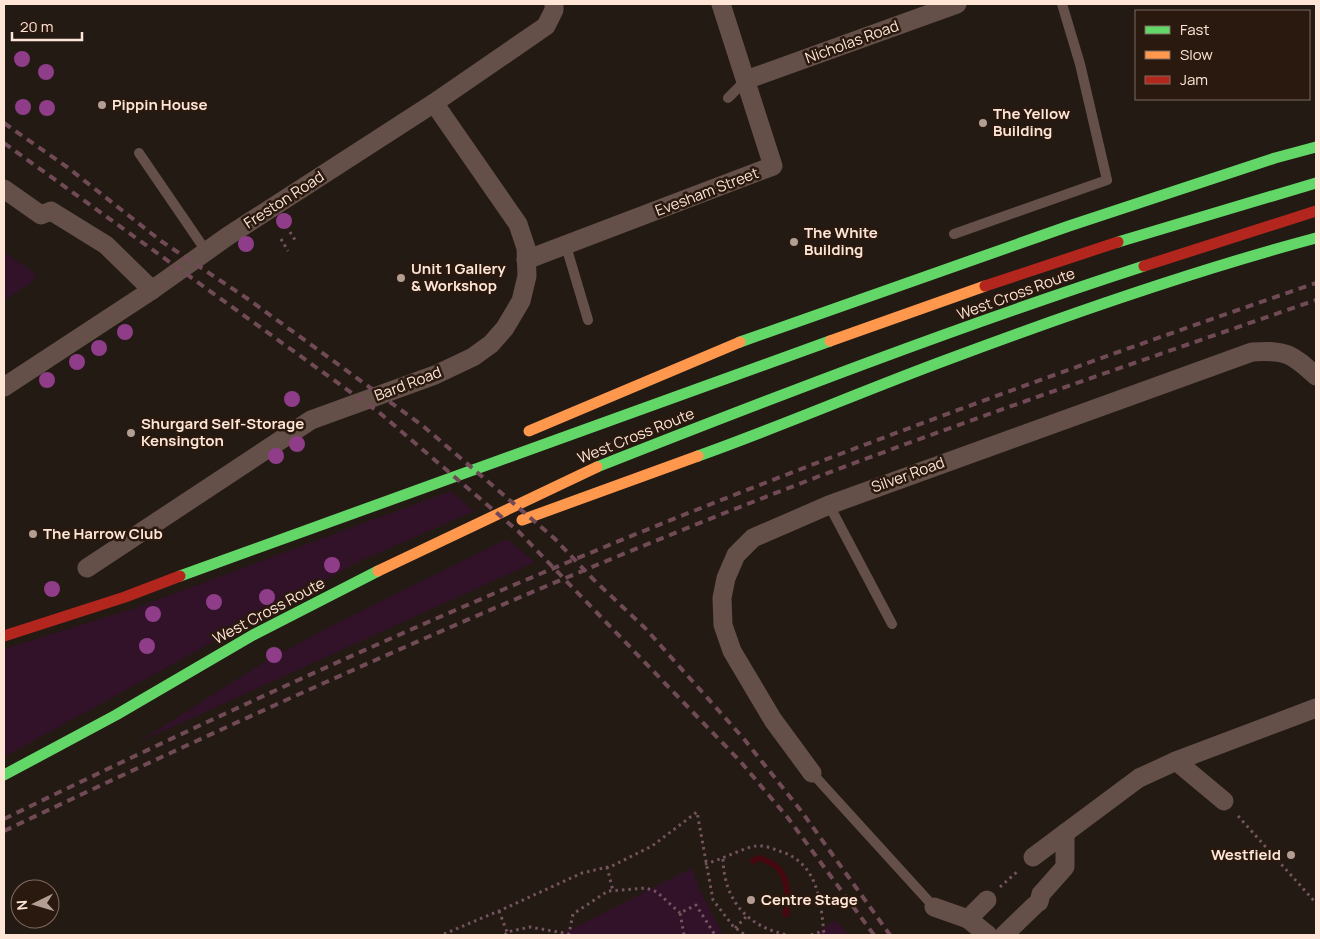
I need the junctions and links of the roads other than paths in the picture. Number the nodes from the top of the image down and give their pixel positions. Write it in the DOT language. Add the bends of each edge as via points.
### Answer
graph roads {
  1 [pos="554,4"];
  2 [pos="721,4"];
  3 [pos="957,4"];
  4 [pos="1062,4"];
  5 [pos="746,80"];
  6 [pos="728,98"];
  7 [pos="434,103"];
  8 [pos="1316,148"];
  9 [pos="139,152"];
  10 [pos="1316,183"];
  11 [pos="4,189"];
  12 [pos="1316,211"];
  13 [pos="954,234"];
  14 [pos="1316,238"];
  15 [pos="566,246"];
  16 [pos="206,251"];
  17 [pos="526,260"];
  18 [pos="152,290"];
  19 [pos="588,320"];
  20 [pos="1316,376"];
  21 [pos="4,387"];
  22 [pos="518,437"];
  23 [pos="454,464"];
  24 [pos="829,504"];
  25 [pos="508,525"];
  26 [pos="490,531"];
  27 [pos="282,538"];
  28 [pos="87,568"];
  29 [pos="364,578"];
  30 [pos="892,624"];
  31 [pos="4,636"];
  32 [pos="1316,708"];
  33 [pos="1176,761"];
  34 [pos="812,773"];
  35 [pos="4,775"];
  36 [pos="1224,801"];
  37 [pos="1066,833"];
  38 [pos="1033,856"];
  39 [pos="987,900"];
  40 [pos="934,907"];
  41 [pos="968,919"];
  42 [pos="1010,930"];
  43 [pos="988,935"];
  1 -- 7 [label="street, Freston Road" via="546,26"];
  2 -- 5 [label="street, Evesham Street"];
  3 -- 5 [label="street, Nicholas Road"];
  4 -- 13 [label="lane" via="1080,64 1107,180"];
  5 -- 6 [label="lane"];
  5 -- 15 [label="street, Evesham Street" via="773,166"];
  7 -- 16 [label="street, Freston Road"];
  7 -- 17 [label="street, Bard Road" via="518,224 526,248"];
  8 -- 22 [label="highway" via="1275,158 1069,226 721,349"];
  9 -- 16 [label="lane"];
  10 -- 27 [label="highway, West Cross Route" via="1086,252 950,298"];
  11 -- 18 [label="street" via="41,215 50,211 106,245"];
  12 -- 29 [label="highway, West Cross Route" via="1055,295 739,411 589,470"];
  14 -- 25 [label="highway" via="1082,311"];
  15 -- 17 [label="street"];
  15 -- 19 [label="lane"];
  16 -- 18 [label="street, Freston Road"];
  17 -- 28 [label="street, Bard Road" via="527,276 521,302 505,328 474,357 436,375 311,420"];
  18 -- 21 [label="street, Freston Road"];
  20 -- 24 [label="street, Silver Road" via="1292,355 1276,350 1252,352"];
  23 -- 27 [label="highway"];
  24 -- 30 [label="lane"];
  24 -- 34 [label="street, Silver Road" via="753,538 736,555 722,598 722,625 732,651 773,720"];
  26 -- 29 [label="highway"];
  27 -- 31 [label="highway, West Cross Route" via="126,597"];
  29 -- 35 [label="highway, West Cross Route" via="253,635 116,715"];
  32 -- 33 [label="street"];
  33 -- 36 [label="street"];
  33 -- 37 [label="street" via="1139,778"];
  34 -- 40 [label="lane"];
  37 -- 38 [label="street"];
  37 -- 42 [label="street" via="1065,867"];
  39 -- 41 [label="street"];
  40 -- 41 [label="street"];
  41 -- 43 [label="street"];
}
